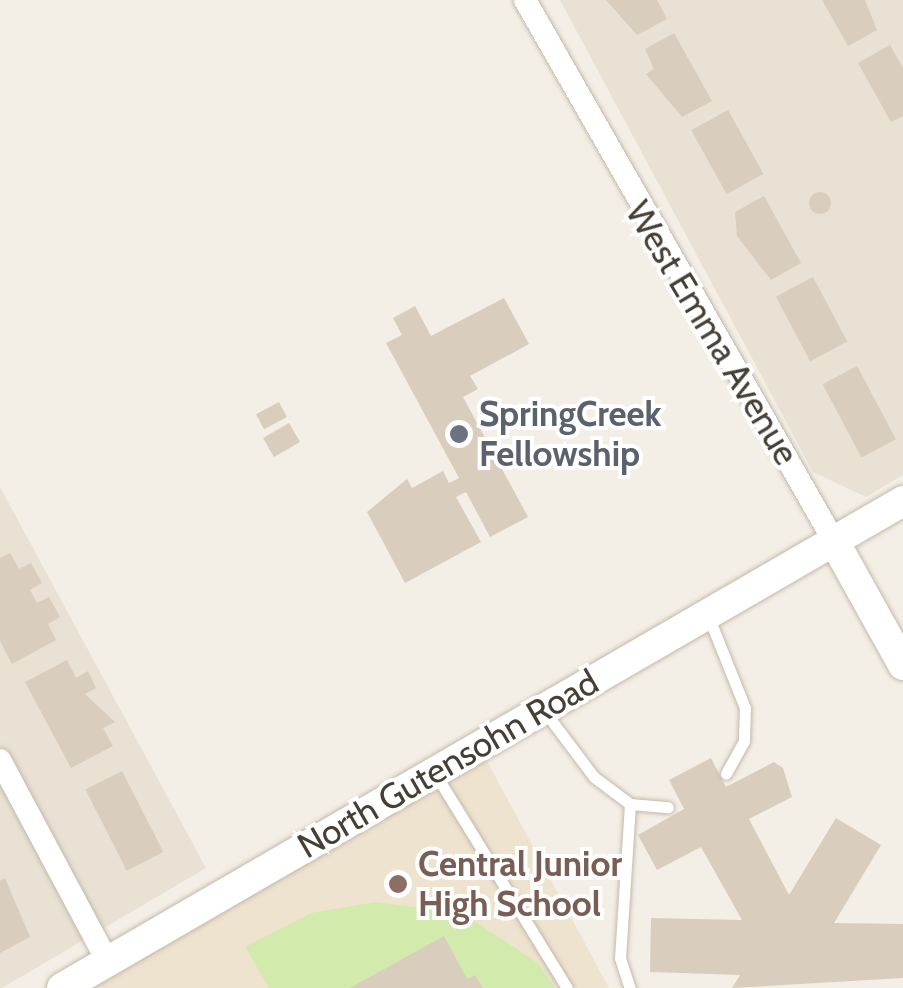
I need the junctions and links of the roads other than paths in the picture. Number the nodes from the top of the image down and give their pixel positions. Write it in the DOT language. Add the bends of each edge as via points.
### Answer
graph roads {
  1 [pos="525,0"];
  2 [pos="903,501"];
  3 [pos="834,541"];
  4 [pos="707,614"];
  5 [pos="903,664"];
  6 [pos="544,709"];
  7 [pos="0,760"];
  8 [pos="434,772"];
  9 [pos="726,773"];
  10 [pos="630,804"];
  11 [pos="668,807"];
  12 [pos="108,962"];
  13 [pos="62,988"];
  14 [pos="567,988"];
  15 [pos="630,988"];
  1 -- 3 [label="street, West Emma Avenue"];
  2 -- 3 [label="street, North Gutensohn Road"];
  3 -- 4 [label="street, North Gutensohn Road"];
  3 -- 5 [label="street, West Emma Avenue"];
  4 -- 6 [label="street, North Gutensohn Road"];
  4 -- 9 [label="lane" via="745,708 744,741"];
  6 -- 8 [label="street, North Gutensohn Road"];
  6 -- 10 [label="lane" via="594,777"];
  7 -- 12 [label="street"];
  8 -- 12 [label="street, North Gutensohn Road"];
  8 -- 14 [label="lane"];
  10 -- 11 [label="lane"];
  10 -- 15 [label="lane" via="620,958"];
  12 -- 13 [label="street, North Gutensohn Road"];
}
